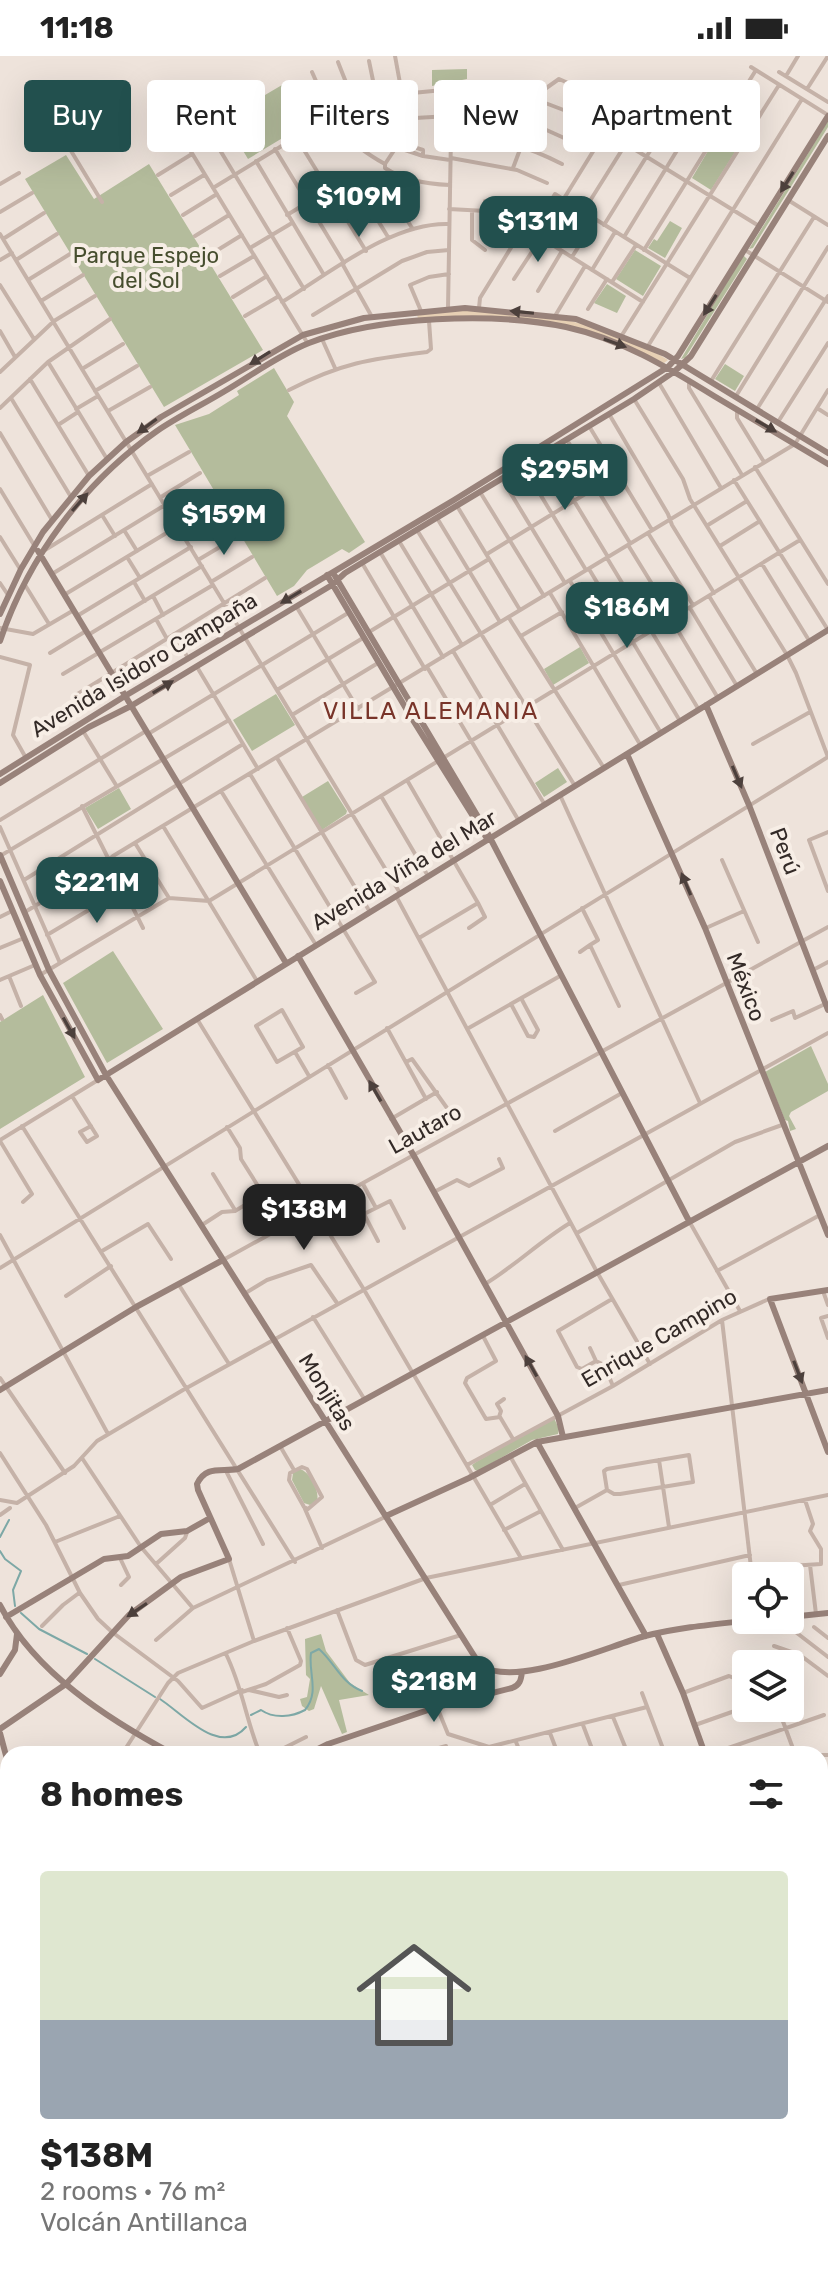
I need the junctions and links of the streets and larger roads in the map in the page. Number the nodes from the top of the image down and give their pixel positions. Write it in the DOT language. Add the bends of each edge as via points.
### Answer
graph roads {
  1 [pos="395,56"];
  2 [pos="798,56"];
  3 [pos="828,56"];
  4 [pos="369,61"];
  5 [pos="338,62"];
  6 [pos="312,72"];
  7 [pos="779,72"];
  8 [pos="786,76"];
  9 [pos="316,80"];
  10 [pos="345,80"];
  11 [pos="373,80"];
  12 [pos="399,80"];
  13 [pos="563,81"];
  14 [pos="779,85"];
  15 [pos="547,89"];
  16 [pos="807,89"];
  17 [pos="802,99"];
  18 [pos="828,102"];
  19 [pos="828,115"];
  20 [pos="828,136"];
  21 [pos="281,146"];
  22 [pos="275,149"];
  23 [pos="72,152"];
  24 [pos="222,152"];
  25 [pos="305,152"];
  26 [pos="366,152"];
  27 [pos="392,152"];
  28 [pos="414,152"];
  29 [pos="450,152"];
  30 [pos="519,152"];
  31 [pos="538,152"];
  32 [pos="593,152"];
  33 [pos="621,152"];
  34 [pos="639,152"];
  35 [pos="649,152"];
  36 [pos="676,152"];
  37 [pos="192,154"];
  38 [pos="646,156"];
  39 [pos="450,159"];
  40 [pos="256,161"];
  41 [pos="385,164"];
  42 [pos="562,164"];
  43 [pos="512,169"];
  44 [pos="666,169"];
  45 [pos="19,173"];
  46 [pos="235,173"];
  47 [pos="158,175"];
  48 [pos="204,175"];
  49 [pos="687,181"];
  50 [pos="547,183"];
  51 [pos="0,184"];
  52 [pos="385,184"];
  53 [pos="450,185"];
  54 [pos="213,188"];
  55 [pos="358,188"];
  56 [pos="328,190"];
  57 [pos="32,193"];
  58 [pos="217,194"];
  59 [pos="171,195"];
  60 [pos="711,197"];
  61 [pos="541,199"];
  62 [pos="563,200"];
  63 [pos="788,200"];
  64 [pos="485,201"];
  65 [pos="102,202"];
  66 [pos="308,202"];
  67 [pos="575,207"];
  68 [pos="449,209"];
  69 [pos="733,210"];
  70 [pos="472,211"];
  71 [pos="484,211"];
  72 [pos="0,212"];
  73 [pos="504,212"];
  74 [pos="583,212"];
  75 [pos="44,213"];
  76 [pos="183,215"];
  77 [pos="229,215"];
  78 [pos="287,215"];
  79 [pos="814,217"];
  80 [pos="595,220"];
  81 [pos="292,223"];
  82 [pos="449,224"];
  83 [pos="604,225"];
  84 [pos="828,225"];
  85 [pos="759,226"];
  86 [pos="412,228"];
  87 [pos="615,232"];
  88 [pos="57,234"];
  89 [pos="242,235"];
  90 [pos="272,235"];
  91 [pos="2,236"];
  92 [pos="195,236"];
  93 [pos="388,237"];
  94 [pos="624,237"];
  95 [pos="541,238"];
  96 [pos="552,245"];
  97 [pos="636,245"];
  98 [pos="828,247"];
  99 [pos="250,248"];
  100 [pos="449,250"];
  101 [pos="485,250"];
  102 [pos="644,250"];
  103 [pos="745,250"];
  104 [pos="366,251"];
  105 [pos="562,251"];
  106 [pos="12,253"];
  107 [pos="70,254"];
  108 [pos="753,255"];
  109 [pos="208,256"];
  110 [pos="254,256"];
  111 [pos="572,257"];
  112 [pos="0,260"];
  113 [pos="16,260"];
  114 [pos="666,264"];
  115 [pos="344,265"];
  116 [pos="585,266"];
  117 [pos="592,270"];
  118 [pos="779,272"];
  119 [pos="449,274"];
  120 [pos="83,275"];
  121 [pos="220,276"];
  122 [pos="267,276"];
  123 [pos="325,276"];
  124 [pos="690,278"];
  125 [pos="514,279"];
  126 [pos="28,280"];
  127 [pos="609,280"];
  128 [pos="0,285"];
  129 [pos="804,287"];
  130 [pos="304,289"];
  131 [pos="355,289"];
  132 [pos="538,291"];
  133 [pos="95,296"];
  134 [pos="279,296"];
  135 [pos="233,297"];
  136 [pos="827,299"];
  137 [pos="41,301"];
  138 [pos="282,302"];
  139 [pos="643,302"];
  140 [pos="479,308"];
  141 [pos="448,309"];
  142 [pos="588,309"];
  143 [pos="421,311"];
  144 [pos="313,315"];
  145 [pos="245,316"];
  146 [pos="555,316"];
  147 [pos="372,317"];
  148 [pos="110,319"];
  149 [pos="54,321"];
  150 [pos="429,321"];
  151 [pos="363,329"];
  152 [pos="0,331"];
  153 [pos="303,335"];
  154 [pos="622,335"];
  155 [pos="34,339"];
  156 [pos="322,339"];
  157 [pos="828,343"];
  158 [pos="123,344"];
  159 [pos="308,344"];
  160 [pos="648,346"];
  161 [pos="69,347"];
  162 [pos="15,357"];
  163 [pos="675,360"];
  164 [pos="48,362"];
  165 [pos="683,364"];
  166 [pos="137,366"];
  167 [pos="335,368"];
  168 [pos="82,369"];
  169 [pos="672,369"];
  170 [pos="0,372"];
  171 [pos="30,379"];
  172 [pos="658,381"];
  173 [pos="689,381"];
  174 [pos="711,381"];
  175 [pos="218,384"];
  176 [pos="150,387"];
  177 [pos="289,390"];
  178 [pos="828,390"];
  179 [pos="223,392"];
  180 [pos="97,393"];
  181 [pos="736,396"];
  182 [pos="11,398"];
  183 [pos="634,399"];
  184 [pos="0,408"];
  185 [pos="817,408"];
  186 [pos="757,409"];
  187 [pos="737,410"];
  188 [pos="77,411"];
  189 [pos="108,411"];
  190 [pos="609,414"];
  191 [pos="828,415"];
  192 [pos="778,423"];
  193 [pos="58,425"];
  194 [pos="589,426"];
  195 [pos="0,433"];
  196 [pos="799,436"];
  197 [pos="567,440"];
  198 [pos="126,442"];
  199 [pos="795,444"];
  200 [pos="132,451"];
  201 [pos="189,452"];
  202 [pos="545,453"];
  203 [pos="828,453"];
  204 [pos="107,459"];
  205 [pos="764,462"];
  206 [pos="828,464"];
  207 [pos="523,466"];
  208 [pos="755,467"];
  209 [pos="200,473"];
  210 [pos="618,474"];
  211 [pos="742,475"];
  212 [pos="89,476"];
  213 [pos="147,476"];
  214 [pos="502,479"];
  215 [pos="734,480"];
  216 [pos="152,484"];
  217 [pos="596,487"];
  218 [pos="721,488"];
  219 [pos="0,489"];
  220 [pos="480,492"];
  221 [pos="213,494"];
  222 [pos="71,497"];
  223 [pos="160,498"];
  224 [pos="574,501"];
  225 [pos="747,501"];
  226 [pos="456,503"];
  227 [pos="694,504"];
  228 [pos="165,505"];
  229 [pos="228,514"];
  230 [pos="552,514"];
  231 [pos="102,515"];
  232 [pos="173,518"];
  233 [pos="437,518"];
  234 [pos="670,519"];
  235 [pos="52,520"];
  236 [pos="760,521"];
  237 [pos="707,525"];
  238 [pos="178,526"];
  239 [pos="531,527"];
  240 [pos="124,530"];
  241 [pos="417,530"];
  242 [pos="650,531"];
  243 [pos="240,535"];
  244 [pos="115,536"];
  245 [pos="0,537"];
  246 [pos="186,540"];
  247 [pos="510,540"];
  248 [pos="800,540"];
  249 [pos="399,541"];
  250 [pos="629,544"];
  251 [pos="34,545"];
  252 [pos="720,546"];
  253 [pos="191,547"];
  254 [pos="137,551"];
  255 [pos="380,552"];
  256 [pos="780,553"];
  257 [pos="39,554"];
  258 [pos="488,556"];
  259 [pos="127,557"];
  260 [pos="252,557"];
  261 [pos="608,557"];
  262 [pos="198,560"];
  263 [pos="362,563"];
  264 [pos="762,564"];
  265 [pos="202,566"];
  266 [pos="21,569"];
  267 [pos="587,569"];
  268 [pos="469,571"];
  269 [pos="52,574"];
  270 [pos="332,577"];
  271 [pos="140,578"];
  272 [pos="265,578"];
  273 [pos="739,578"];
  274 [pos="23,582"];
  275 [pos="134,582"];
  276 [pos="567,582"];
  277 [pos="0,583"];
  278 [pos="212,583"];
  279 [pos="450,583"];
  280 [pos="828,584"];
  281 [pos="431,594"];
  282 [pos="547,594"];
  283 [pos="712,594"];
  284 [pos="64,595"];
  285 [pos="153,596"];
  286 [pos="4,599"];
  287 [pos="145,601"];
  288 [pos="225,603"];
  289 [pos="413,605"];
  290 [pos="296,606"];
  291 [pos="692,606"];
  292 [pos="520,610"];
  293 [pos="562,612"];
  294 [pos="75,613"];
  295 [pos="348,613"];
  296 [pos="0,614"];
  297 [pos="163,615"];
  298 [pos="394,617"];
  299 [pos="509,617"];
  300 [pos="156,619"];
  301 [pos="672,619"];
  302 [pos="500,622"];
  303 [pos="49,624"];
  304 [pos="239,627"];
  305 [pos="2,629"];
  306 [pos="828,630"];
  307 [pos="652,631"];
  308 [pos="87,633"];
  309 [pos="174,634"];
  310 [pos="481,634"];
  311 [pos="312,635"];
  312 [pos="366,635"];
  313 [pos="521,636"];
  314 [pos="245,637"];
  315 [pos="167,639"];
  316 [pos="0,641"];
  317 [pos="810,642"];
  318 [pos="632,643"];
  319 [pos="463,645"];
  320 [pos="453,651"];
  321 [pos="99,652"];
  322 [pos="50,653"];
  323 [pos="614,654"];
  324 [pos="787,655"];
  325 [pos="0,657"];
  326 [pos="443,657"];
  327 [pos="188,658"];
  328 [pos="328,660"];
  329 [pos="378,663"];
  330 [pos="262,665"];
  331 [pos="594,666"];
  332 [pos="197,667"];
  333 [pos="426,668"];
  334 [pos="112,673"];
  335 [pos="63,674"];
  336 [pos="757,674"];
  337 [pos="342,684"];
  338 [pos="396,686"];
  339 [pos="737,686"];
  340 [pos="277,690"];
  341 [pos="554,690"];
  342 [pos="213,694"];
  343 [pos="76,695"];
  344 [pos="125,696"];
  345 [pos="718,698"];
  346 [pos="131,706"];
  347 [pos="526,707"];
  348 [pos="702,708"];
  349 [pos="358,709"];
  350 [pos="810,712"];
  351 [pos="292,715"];
  352 [pos="229,720"];
  353 [pos="680,721"];
  354 [pos="497,725"];
  355 [pos="83,731"];
  356 [pos="147,733"];
  357 [pos="661,733"];
  358 [pos="307,740"];
  359 [pos="473,740"];
  360 [pos="243,744"];
  361 [pos="753,744"];
  362 [pos="641,746"];
  363 [pos="627,754"];
  364 [pos="828,757"];
  365 [pos="26,758"];
  366 [pos="163,758"];
  367 [pos="277,758"];
  368 [pos="100,759"];
  369 [pos="440,760"];
  370 [pos="604,768"];
  371 [pos="258,769"];
  372 [pos="0,774"];
  373 [pos="250,774"];
  374 [pos="407,780"];
  375 [pos="0,783"];
  376 [pos="178,784"];
  377 [pos="116,785"];
  378 [pos="575,786"];
  379 [pos="221,791"];
  380 [pos="560,795"];
  381 [pos="381,796"];
  382 [pos="545,805"];
  383 [pos="749,805"];
  384 [pos="82,806"];
  385 [pos="193,808"];
  386 [pos="352,814"];
  387 [pos="0,820"];
  388 [pos="519,821"];
  389 [pos="163,826"];
  390 [pos="0,827"];
  391 [pos="828,832"];
  392 [pos="321,833"];
  393 [pos="98,835"];
  394 [pos="488,839"];
  395 [pos="135,843"];
  396 [pos="295,849"];
  397 [pos="10,850"];
  398 [pos="672,852"];
  399 [pos="0,856"];
  400 [pos="111,859"];
  401 [pos="455,860"];
  402 [pos="722,860"];
  403 [pos="267,866"];
  404 [pos="428,876"];
  405 [pos="24,880"];
  406 [pos="238,883"];
  407 [pos="1,886"];
  408 [pos="124,889"];
  409 [pos="828,891"];
  410 [pos="606,893"];
  411 [pos="398,895"];
  412 [pos="169,898"];
  413 [pos="209,901"];
  414 [pos="478,903"];
  415 [pos="36,905"];
  416 [pos="582,908"];
  417 [pos="13,911"];
  418 [pos="744,911"];
  419 [pos="24,912"];
  420 [pos="370,912"];
  421 [pos="0,917"];
  422 [pos="137,917"];
  423 [pos="828,927"];
  424 [pos="143,928"];
  425 [pos="343,928"];
  426 [pos="469,928"];
  427 [pos="705,928"];
  428 [pos="47,935"];
  429 [pos="538,935"];
  430 [pos="24,938"];
  431 [pos="419,938"];
  432 [pos="758,942"];
  433 [pos="801,942"];
  434 [pos="316,945"];
  435 [pos="590,945"];
  436 [pos="0,948"];
  437 [pos="580,952"];
  438 [pos="298,956"];
  439 [pos="828,962"];
  440 [pos="60,963"];
  441 [pos="286,963"];
  442 [pos="36,965"];
  443 [pos="49,970"];
  444 [pos="813,970"];
  445 [pos="40,975"];
  446 [pos="9,976"];
  447 [pos="560,976"];
  448 [pos="0,980"];
  449 [pos="257,981"];
  450 [pos="726,985"];
  451 [pos="447,992"];
  452 [pos="356,993"];
  453 [pos="521,998"];
  454 [pos="511,1004"];
  455 [pos="21,1006"];
  456 [pos="619,1006"];
  457 [pos="827,1007"];
  458 [pos="197,1019"];
  459 [pos="663,1019"];
  460 [pos="772,1020"];
  461 [pos="387,1028"];
  462 [pos="467,1029"];
  463 [pos="828,1033"];
  464 [pos="351,1050"];
  465 [pos="295,1052"];
  466 [pos="602,1053"];
  467 [pos="406,1062"];
  468 [pos="327,1065"];
  469 [pos="761,1070"];
  470 [pos="106,1075"];
  471 [pos="309,1076"];
  472 [pos="98,1080"];
  473 [pos="437,1092"];
  474 [pos="622,1093"];
  475 [pos="72,1096"];
  476 [pos="346,1098"];
  477 [pos="426,1099"];
  478 [pos="700,1104"];
  479 [pos="507,1105"];
  480 [pos="447,1108"];
  481 [pos="253,1111"];
  482 [pos="391,1119"];
  483 [pos="782,1125"];
  484 [pos="22,1126"];
  485 [pos="91,1126"];
  486 [pos="227,1127"];
  487 [pos="555,1131"];
  488 [pos="644,1135"];
  489 [pos="0,1140"];
  490 [pos="828,1146"];
  491 [pos="414,1156"];
  492 [pos="499,1159"];
  493 [pos="799,1163"];
  494 [pos="164,1166"];
  495 [pos="213,1174"];
  496 [pos="668,1181"];
  497 [pos="363,1184"];
  498 [pos="551,1186"];
  499 [pos="434,1192"];
  500 [pos="23,1202"];
  501 [pos="376,1208"];
  502 [pos="315,1210"];
  503 [pos="235,1211"];
  504 [pos="820,1215"];
  505 [pos="81,1218"];
  506 [pos="689,1221"];
  507 [pos="571,1223"];
  508 [pos="202,1225"];
  509 [pos="404,1228"];
  510 [pos="577,1233"];
  511 [pos="0,1235"];
  512 [pos="828,1235"];
  513 [pos="458,1236"];
  514 [pos="378,1241"];
  515 [pos="102,1251"];
  516 [pos="171,1259"];
  517 [pos="14,1260"];
  518 [pos="223,1260"];
  519 [pos="111,1266"];
  520 [pos="0,1268"];
  521 [pos="717,1271"];
  522 [pos="597,1272"];
  523 [pos="178,1284"];
  524 [pos="485,1284"];
  525 [pos="363,1288"];
  526 [pos="825,1291"];
  527 [pos="244,1294"];
  528 [pos="66,1296"];
  529 [pos="612,1299"];
  530 [pos="770,1299"];
  531 [pos="337,1303"];
  532 [pos="828,1305"];
  533 [pos="136,1307"];
  534 [pos="740,1311"];
  535 [pos="828,1316"];
  536 [pos="313,1317"];
  537 [pos="722,1320"];
  538 [pos="507,1323"];
  539 [pos="483,1336"];
  540 [pos="828,1338"];
  541 [pos="273,1339"];
  542 [pos="590,1348"];
  543 [pos="63,1351"];
  544 [pos="596,1361"];
  545 [pos="229,1364"];
  546 [pos="650,1364"];
  547 [pos="414,1373"];
  548 [pos="0,1378"];
  549 [pos="613,1386"];
  550 [pos="188,1387"];
  551 [pos="2,1388"];
  552 [pos="828,1390"];
  553 [pos="806,1394"];
  554 [pos="504,1399"];
  555 [pos="365,1400"];
  556 [pos="734,1406"];
  557 [pos="558,1416"];
  558 [pos="499,1417"];
  559 [pos="324,1421"];
  560 [pos="108,1434"];
  561 [pos="563,1437"];
  562 [pos="513,1439"];
  563 [pos="537,1442"];
  564 [pos="280,1446"];
  565 [pos="828,1452"];
  566 [pos="0,1453"];
  567 [pos="510,1456"];
  568 [pos="82,1458"];
  569 [pos="659,1460"];
  570 [pos="467,1465"];
  571 [pos="225,1469"];
  572 [pos="238,1469"];
  573 [pos="294,1470"];
  574 [pos="65,1473"];
  575 [pos="473,1476"];
  576 [pos="525,1484"];
  577 [pos="663,1487"];
  578 [pos="607,1490"];
  579 [pos="828,1495"];
  580 [pos="29,1496"];
  581 [pos="0,1500"];
  582 [pos="805,1500"];
  583 [pos="490,1505"];
  584 [pos="304,1507"];
  585 [pos="10,1508"];
  586 [pos="575,1508"];
  587 [pos="541,1511"];
  588 [pos="745,1511"];
  589 [pos="0,1515"];
  590 [pos="120,1516"];
  591 [pos="386,1516"];
  592 [pos="210,1518"];
  593 [pos="669,1527"];
  594 [pos="504,1530"];
  595 [pos="187,1531"];
  596 [pos="55,1542"];
  597 [pos="593,1543"];
  598 [pos="263,1544"];
  599 [pos="141,1547"];
  600 [pos="322,1548"];
  601 [pos="563,1550"];
  602 [pos="750,1555"];
  603 [pos="120,1558"];
  604 [pos="229,1559"];
  605 [pos="521,1559"];
  606 [pos="295,1562"];
  607 [pos="751,1562"];
  608 [pos="156,1564"];
  609 [pos="804,1565"];
  610 [pos="810,1565"];
  611 [pos="72,1578"];
  612 [pos="426,1578"];
  613 [pos="171,1583"];
  614 [pos="121,1585"];
  615 [pos="619,1585"];
  616 [pos="239,1588"];
  617 [pos="80,1593"];
  618 [pos="0,1605"];
  619 [pos="193,1608"];
  620 [pos="337,1610"];
  621 [pos="828,1613"];
  622 [pos="816,1614"];
  623 [pos="804,1615"];
  624 [pos="6,1617"];
  625 [pos="732,1623"];
  626 [pos="42,1626"];
  627 [pos="814,1627"];
  628 [pos="287,1628"];
  629 [pos="112,1632"];
  630 [pos="17,1634"];
  631 [pos="657,1634"];
  632 [pos="798,1634"];
  633 [pos="461,1635"];
  634 [pos="646,1636"];
  635 [pos="828,1638"];
  636 [pos="156,1640"];
  637 [pos="254,1641"];
  638 [pos="774,1646"];
  639 [pos="31,1648"];
  640 [pos="15,1650"];
  641 [pos="226,1654"];
  642 [pos="828,1657"];
  643 [pos="522,1672"];
  644 [pos="0,1674"];
  645 [pos="732,1676"];
  646 [pos="828,1676"];
  647 [pos="173,1677"];
  648 [pos="66,1684"];
  649 [pos="244,1691"];
  650 [pos="642,1693"];
  651 [pos="683,1693"];
  652 [pos="287,1695"];
  653 [pos="437,1707"];
  654 [pos="647,1707"];
  655 [pos="732,1712"];
  656 [pos="824,1715"];
  657 [pos="613,1717"];
  658 [pos="783,1722"];
  659 [pos="583,1725"];
  660 [pos="695,1725"];
  661 [pos="785,1728"];
  662 [pos="0,1731"];
  663 [pos="135,1733"];
  664 [pos="550,1733"];
  665 [pos="306,1737"];
  666 [pos="516,1742"];
  667 [pos="127,1746"];
  668 [pos="159,1746"];
  669 [pos="257,1746"];
  670 [pos="288,1746"];
  671 [pos="324,1746"];
  672 [pos="486,1746"];
  673 [pos="494,1746"];
  674 [pos="518,1746"];
  675 [pos="555,1746"];
  676 [pos="591,1746"];
  677 [pos="625,1746"];
  678 [pos="662,1746"];
  679 [pos="702,1746"];
  680 [pos="734,1746"];
  681 [pos="792,1746"];
  1 -- 12 [label="street"];
  2 -- 8 [label="street"];
  3 -- 16 [label="street"];
  4 -- 11 [label="street"];
  5 -- 10 [label="street"];
  6 -- 9 [label="street"];
  7 -- 8 [label="street"];
  8 -- 16 [label="street"];
  13 -- 15 [label="street"];
  14 -- 17 [label="street"];
  14 -- 49 [label="street" via="753,69"];
  14 -- 60 [label="street"];
  16 -- 18 [label="street"];
  17 -- 19 [label="street"];
  17 -- 69 [label="street"];
  19 -- 85 [label="street, Avenida Isidoro Campaña, one-way"];
  20 -- 63 [label="street, Avenida Isidoro Campaña"];
  21 -- 22 [label="street"];
  22 -- 40 [label="street"];
  22 -- 66 [label="street"];
  23 -- 65 [label="street"];
  24 -- 46 [label="street"];
  25 -- 56 [label="street"];
  26 -- 41 [label="street"];
  27 -- 41 [label="street"];
  28 -- 39 [label="street"];
  29 -- 39 [label="street"];
  30 -- 43 [label="street"];
  31 -- 42 [label="street"];
  32 -- 62 [label="street"];
  33 -- 74 [label="street"];
  34 -- 38 [label="street"];
  35 -- 38 [label="street"];
  36 -- 44 [label="street"];
  37 -- 47 [label="street"];
  37 -- 48 [label="street"];
  38 -- 44 [label="street"];
  38 -- 83 [label="street"];
  39 -- 43 [label="street"];
  39 -- 53 [label="street"];
  40 -- 46 [label="street"];
  40 -- 78 [label="street"];
  41 -- 53 [label="street" via="405,178"];
  43 -- 50 [label="street"];
  44 -- 49 [label="street"];
  44 -- 94 [label="street"];
  45 -- 51 [label="street"];
  46 -- 54 [label="street"];
  46 -- 90 [label="street"];
  48 -- 54 [label="street"];
  48 -- 59 [label="street"];
  49 -- 60 [label="street"];
  49 -- 102 [label="street"];
  52 -- 86 [label="street"];
  53 -- 68 [label="street"];
  54 -- 58 [label="street"];
  55 -- 93 [label="street"];
  56 -- 66 [label="street"];
  56 -- 104 [label="street"];
  57 -- 72 [label="street"];
  58 -- 76 [label="street"];
  58 -- 77 [label="street"];
  60 -- 69 [label="street"];
  60 -- 114 [label="street"];
  61 -- 140 [label="street" via="483,292"];
  62 -- 67 [label="street"];
  62 -- 95 [label="street" via="555,194 532,232"];
  63 -- 79 [label="street"];
  63 -- 108 [label="street, Avenida Isidoro Campaña"];
  64 -- 71 [label="street"];
  66 -- 78 [label="street"];
  66 -- 115 [label="street"];
  67 -- 74 [label="street"];
  67 -- 96 [label="street"];
  68 -- 70 [label="street"];
  68 -- 82 [label="street"];
  69 -- 85 [label="street"];
  69 -- 124 [label="street"];
  70 -- 71 [label="street"];
  70 -- 101 [label="street" via="472,240"];
  71 -- 73 [label="street"];
  74 -- 80 [label="street"];
  75 -- 91 [label="street"];
  77 -- 89 [label="street"];
  77 -- 92 [label="street"];
  78 -- 81 [label="street"];
  79 -- 84 [label="street"];
  79 -- 118 [label="street"];
  80 -- 83 [label="street"];
  80 -- 111 [label="street"];
  81 -- 90 [label="street"];
  81 -- 123 [label="street"];
  82 -- 86 [label="street"];
  82 -- 100 [label="street"];
  83 -- 87 [label="street"];
  85 -- 103 [label="street, Avenida Isidoro Campaña"];
  86 -- 93 [label="street"];
  87 -- 94 [label="street"];
  87 -- 117 [label="street"];
  88 -- 113 [label="street"];
  89 -- 99 [label="street"];
  89 -- 109 [label="street"];
  90 -- 99 [label="street"];
  90 -- 130 [label="street"];
  91 -- 106 [label="street"];
  93 -- 104 [label="street"];
  94 -- 97 [label="street"];
  95 -- 96 [label="street"];
  95 -- 125 [label="street"];
  96 -- 105 [label="street"];
  97 -- 102 [label="street"];
  97 -- 127 [label="street"];
  98 -- 129 [label="street"];
  99 -- 110 [label="street"];
  100 -- 119 [label="street"];
  100 -- 131 [label="street" via="402,261"];
  102 -- 114 [label="street"];
  103 -- 108 [label="street"];
  103 -- 163 [label="street, Avenida Isidoro Campaña, one-way"];
  104 -- 115 [label="street"];
  105 -- 111 [label="street"];
  105 -- 132 [label="street"];
  106 -- 112 [label="street"];
  106 -- 113 [label="street"];
  107 -- 126 [label="street"];
  108 -- 118 [label="street"];
  108 -- 165 [label="street, Avenida Isidoro Campaña"];
  110 -- 121 [label="street"];
  110 -- 122 [label="street"];
  111 -- 116 [label="street"];
  113 -- 126 [label="street"];
  114 -- 124 [label="street"];
  114 -- 139 [label="street"];
  115 -- 123 [label="street"];
  115 -- 131 [label="street"];
  116 -- 117 [label="street"];
  116 -- 146 [label="street"];
  117 -- 127 [label="street"];
  118 -- 129 [label="street"];
  118 -- 174 [label="street"];
  119 -- 141 [label="street"];
  119 -- 143 [label="street" via="410,285"];
  120 -- 137 [label="street"];
  122 -- 134 [label="street"];
  122 -- 135 [label="street"];
  123 -- 130 [label="street"];
  124 -- 160 [label="street"];
  126 -- 137 [label="street"];
  127 -- 139 [label="street"];
  127 -- 142 [label="street"];
  128 -- 155 [label="street"];
  129 -- 136 [label="street"];
  129 -- 181 [label="street"];
  130 -- 138 [label="street"];
  131 -- 144 [label="street"];
  131 -- 147 [label="street"];
  133 -- 149 [label="street"];
  134 -- 138 [label="street"];
  134 -- 145 [label="street"];
  136 -- 186 [label="street"];
  137 -- 149 [label="street"];
  138 -- 153 [label="street"];
  139 -- 154 [label="street"];
  140 -- 141 [label="street"];
  146 -- 140 [label="street, one-way"];
  141 -- 143 [label="street"];
  143 -- 147 [label="street"];
  146 -- 154 [label="street"];
  147 -- 151 [label="street" via="375,323"];
  147 -- 153 [label="street"];
  148 -- 161 [label="street"];
  149 -- 155 [label="street"];
  149 -- 161 [label="street"];
  150 -- 151 [label="street"];
  150 -- 167 [label="street" via="427,352"];
  150 -- 169 [label="street, one-way" via="476,317 568,328"];
  151 -- 156 [label="street"];
  152 -- 162 [label="street"];
  153 -- 159 [label="street"];
  153 -- 175 [label="street, one-way"];
  154 -- 160 [label="street"];
  155 -- 162 [label="street"];
  156 -- 159 [label="street"];
  156 -- 167 [label="street"];
  157 -- 192 [label="street"];
  158 -- 168 [label="street"];
  159 -- 179 [label="street"];
  160 -- 163 [label="street"];
  161 -- 164 [label="street"];
  161 -- 168 [label="street"];
  162 -- 170 [label="street"];
  163 -- 165 [label="street"];
  163 -- 169 [label="street, Avenida Isidoro Campaña"];
  164 -- 171 [label="street"];
  164 -- 188 [label="street"];
  165 -- 169 [label="street, Avenida Isidoro Campaña"];
  165 -- 174 [label="street"];
  166 -- 180 [label="street"];
  167 -- 177 [label="street"];
  168 -- 180 [label="street"];
  169 -- 172 [label="street, Avenida Isidoro Campaña"];
  169 -- 173 [label="street"];
  169 -- 226 [label="street, Avenida Isidoro Campaña"];
  171 -- 182 [label="street"];
  171 -- 193 [label="street"];
  172 -- 183 [label="street, Avenida Isidoro Campaña"];
  172 -- 218 [label="street"];
  173 -- 187 [label="street"];
  173 -- 211 [label="street"];
  174 -- 181 [label="street"];
  175 -- 179 [label="street"];
  175 -- 198 [label="street, one-way"];
  176 -- 189 [label="street"];
  178 -- 185 [label="street"];
  179 -- 200 [label="street"];
  180 -- 188 [label="street"];
  180 -- 189 [label="street"];
  181 -- 186 [label="street"];
  182 -- 184 [label="street"];
  182 -- 222 [label="street"];
  183 -- 190 [label="street, Avenida Isidoro Campaña"];
  183 -- 227 [label="street"];
  185 -- 191 [label="street"];
  185 -- 196 [label="street"];
  186 -- 192 [label="street"];
  187 -- 199 [label="street, one-way"];
  187 -- 205 [label="street"];
  188 -- 193 [label="street"];
  188 -- 204 [label="street"];
  189 -- 198 [label="street"];
  190 -- 194 [label="street, Avenida Isidoro Campaña"];
  190 -- 234 [label="street"];
  192 -- 196 [label="street"];
  193 -- 212 [label="street"];
  194 -- 197 [label="street, Avenida Isidoro Campaña"];
  194 -- 210 [label="street"];
  195 -- 235 [label="street"];
  196 -- 199 [label="street"];
  196 -- 203 [label="street"];
  197 -- 202 [label="street, Avenida Isidoro Campaña"];
  197 -- 217 [label="street"];
  198 -- 200 [label="street"];
  198 -- 204 [label="street"];
  199 -- 205 [label="street"];
  199 -- 206 [label="street"];
  200 -- 213 [label="street"];
  257 -- 200 [label="street, one-way" via="77,505"];
  201 -- 213 [label="street"];
  202 -- 207 [label="street, Avenida Isidoro Campaña"];
  202 -- 224 [label="street"];
  204 -- 212 [label="street"];
  205 -- 208 [label="street"];
  207 -- 214 [label="street, Avenida Isidoro Campaña"];
  207 -- 230 [label="street"];
  208 -- 211 [label="street"];
  208 -- 248 [label="street"];
  209 -- 223 [label="street"];
  210 -- 217 [label="street"];
  210 -- 242 [label="street"];
  211 -- 215 [label="street"];
  212 -- 222 [label="street"];
  213 -- 216 [label="street"];
  214 -- 220 [label="street, Avenida Isidoro Campaña"];
  214 -- 239 [label="street"];
  215 -- 218 [label="street"];
  215 -- 225 [label="street"];
  216 -- 223 [label="street"];
  216 -- 231 [label="street"];
  217 -- 224 [label="street"];
  217 -- 250 [label="street"];
  218 -- 227 [label="street"];
  219 -- 251 [label="street"];
  220 -- 226 [label="street, Avenida Isidoro Campaña"];
  220 -- 247 [label="street"];
  221 -- 232 [label="street"];
  222 -- 235 [label="street"];
  223 -- 228 [label="street"];
  224 -- 230 [label="street"];
  224 -- 261 [label="street"];
  225 -- 236 [label="street"];
  225 -- 237 [label="street"];
  226 -- 233 [label="street, Avenida Isidoro Campaña"];
  226 -- 258 [label="street"];
  226 -- 270 [label="street, Avenida Isidoro Campaña"];
  227 -- 234 [label="street"];
  227 -- 237 [label="street"];
  228 -- 232 [label="street"];
  228 -- 240 [label="street"];
  229 -- 246 [label="street"];
  230 -- 239 [label="street"];
  230 -- 267 [label="street"];
  231 -- 244 [label="street"];
  231 -- 257 [label="street"];
  232 -- 238 [label="street"];
  233 -- 241 [label="street, Avenida Isidoro Campaña"];
  233 -- 268 [label="street"];
  234 -- 242 [label="street"];
  234 -- 283 [label="street"];
  235 -- 251 [label="street"];
  236 -- 252 [label="street"];
  236 -- 256 [label="street"];
  237 -- 252 [label="street"];
  238 -- 246 [label="street"];
  238 -- 254 [label="street"];
  239 -- 247 [label="street"];
  239 -- 276 [label="street"];
  240 -- 244 [label="street"];
  240 -- 254 [label="street"];
  241 -- 249 [label="street, Avenida Isidoro Campaña"];
  241 -- 279 [label="street"];
  242 -- 250 [label="street"];
  242 -- 291 [label="street"];
  243 -- 262 [label="street"];
  244 -- 269 [label="street"];
  245 -- 266 [label="street"];
  246 -- 253 [label="street"];
  247 -- 258 [label="street"];
  247 -- 282 [label="street"];
  248 -- 256 [label="street"];
  248 -- 280 [label="street"];
  249 -- 255 [label="street, Avenida Isidoro Campaña"];
  249 -- 281 [label="street"];
  250 -- 261 [label="street"];
  250 -- 301 [label="street"];
  251 -- 257 [label="street"];
  251 -- 266 [label="street"];
  252 -- 273 [label="street"];
  253 -- 262 [label="street"];
  253 -- 271 [label="street"];
  254 -- 259 [label="street"];
  255 -- 263 [label="street, Avenida Isidoro Campaña"];
  255 -- 289 [label="street"];
  256 -- 264 [label="street"];
  256 -- 306 [label="street"];
  257 -- 269 [label="street"];
  257 -- 274 [label="street"];
  258 -- 268 [label="street"];
  258 -- 292 [label="street"];
  259 -- 271 [label="street"];
  259 -- 284 [label="street"];
  260 -- 278 [label="street"];
  261 -- 267 [label="street"];
  261 -- 307 [label="street"];
  262 -- 265 [label="street"];
  263 -- 270 [label="street, Avenida Isidoro Campaña"];
  263 -- 298 [label="street"];
  264 -- 273 [label="street"];
  264 -- 317 [label="street"];
  265 -- 278 [label="street"];
  265 -- 285 [label="street"];
  266 -- 286 [label="street"];
  267 -- 276 [label="street"];
  267 -- 318 [label="street"];
  268 -- 279 [label="street"];
  268 -- 302 [label="street"];
  269 -- 284 [label="street"];
  270 -- 290 [label="street, Avenida Isidoro Campaña"];
  270 -- 295 [label="street"];
  270 -- 304 [label="street, Avenida Isidoro Campaña, one-way"];
  270 -- 312 [label="street"];
  271 -- 275 [label="street"];
  272 -- 288 [label="street"];
  273 -- 283 [label="street"];
  273 -- 324 [label="street"];
  274 -- 303 [label="street"];
  274 -- 305 [label="street"];
  275 -- 287 [label="street"];
  275 -- 294 [label="street"];
  276 -- 282 [label="street"];
  276 -- 323 [label="street"];
  277 -- 286 [label="street"];
  278 -- 288 [label="street"];
  278 -- 297 [label="street"];
  279 -- 281 [label="street"];
  279 -- 310 [label="street"];
  281 -- 289 [label="street"];
  281 -- 319 [label="street"];
  282 -- 292 [label="street"];
  282 -- 293 [label="street"];
  283 -- 291 [label="street"];
  283 -- 336 [label="street"];
  284 -- 294 [label="street"];
  285 -- 287 [label="street"];
  285 -- 297 [label="street"];
  286 -- 296 [label="street"];
  287 -- 308 [label="street"];
  288 -- 304 [label="street"];
  288 -- 309 [label="street"];
  289 -- 298 [label="street"];
  289 -- 326 [label="street"];
  290 -- 311 [label="street"];
  290 -- 314 [label="street, Avenida Isidoro Campaña"];
  291 -- 301 [label="street"];
  291 -- 339 [label="street"];
  292 -- 299 [label="street"];
  293 -- 313 [label="street"];
  293 -- 331 [label="street"];
  294 -- 303 [label="street"];
  294 -- 308 [label="street"];
  295 -- 311 [label="street"];
  295 -- 312 [label="street"];
  297 -- 300 [label="street"];
  298 -- 312 [label="street"];
  298 -- 333 [label="street"];
  299 -- 302 [label="street"];
  299 -- 313 [label="street"];
  300 -- 315 [label="street"];
  300 -- 321 [label="street"];
  301 -- 307 [label="street"];
  301 -- 345 [label="street"];
  302 -- 310 [label="street"];
  303 -- 305 [label="street" via="33,634"];
  304 -- 314 [label="street"];
  304 -- 327 [label="street, Avenida Isidoro Campaña"];
  305 -- 316 [label="street"];
  306 -- 317 [label="street, Avenida Viña del Mar"];
  307 -- 318 [label="street"];
  307 -- 348 [label="street"];
  308 -- 321 [label="street"];
  308 -- 322 [label="street"];
  309 -- 315 [label="street"];
  309 -- 327 [label="street"];
  310 -- 319 [label="street"];
  310 -- 347 [label="street"];
  311 -- 328 [label="street"];
  311 -- 330 [label="street"];
  312 -- 328 [label="street"];
  312 -- 329 [label="street"];
  312 -- 338 [label="street"];
  313 -- 341 [label="street"];
  314 -- 330 [label="street"];
  314 -- 332 [label="street, Avenida Isidoro Campaña"];
  315 -- 334 [label="street"];
  317 -- 324 [label="street, Avenida Viña del Mar"];
  318 -- 323 [label="street"];
  318 -- 353 [label="street"];
  319 -- 320 [label="street"];
  320 -- 326 [label="street"];
  320 -- 354 [label="street"];
  321 -- 334 [label="street"];
  321 -- 335 [label="street"];
  323 -- 331 [label="street"];
  323 -- 357 [label="street"];
  324 -- 336 [label="street, Avenida Viña del Mar"];
  324 -- 350 [label="street"];
  325 -- 365 [label="street" via="30,665 13,735"];
  326 -- 333 [label="street"];
  327 -- 344 [label="street, Avenida Isidoro Campaña"];
  328 -- 337 [label="street"];
  328 -- 340 [label="street"];
  329 -- 337 [label="street"];
  329 -- 338 [label="street"];
  330 -- 340 [label="street"];
  330 -- 342 [label="street"];
  331 -- 341 [label="street"];
  331 -- 362 [label="street"];
  332 -- 342 [label="street"];
  346 -- 332 [label="street, Avenida Isidoro Campaña, one-way"];
  333 -- 338 [label="street"];
  333 -- 359 [label="street"];
  334 -- 343 [label="street"];
  334 -- 344 [label="street"];
  336 -- 339 [label="street, Avenida Viña del Mar"];
  337 -- 349 [label="street"];
  337 -- 351 [label="street"];
  338 -- 349 [label="street"];
  338 -- 369 [label="street"];
  339 -- 345 [label="street, Avenida Viña del Mar"];
  340 -- 351 [label="street"];
  341 -- 347 [label="street"];
  341 -- 370 [label="street"];
  342 -- 352 [label="street"];
  342 -- 356 [label="street"];
  344 -- 346 [label="street"];
  344 -- 365 [label="street, Avenida Isidoro Campaña"];
  345 -- 348 [label="street, Avenida Viña del Mar"];
  346 -- 355 [label="street, Avenida Isidoro Campaña"];
  346 -- 356 [label="street"];
  347 -- 354 [label="street"];
  347 -- 378 [label="street"];
  348 -- 353 [label="street, Avenida Viña del Mar"];
  348 -- 383 [label="street, Perú, one-way"];
  349 -- 358 [label="street"];
  350 -- 361 [label="street"];
  350 -- 364 [label="street"];
  351 -- 358 [label="street"];
  352 -- 360 [label="street"];
  352 -- 366 [label="street"];
  353 -- 357 [label="street, Avenida Viña del Mar"];
  354 -- 359 [label="street"];
  354 -- 382 [label="street"];
  355 -- 368 [label="street"];
  355 -- 375 [label="street, Avenida Isidoro Campaña"];
  356 -- 366 [label="street"];
  356 -- 368 [label="street"];
  357 -- 362 [label="street, Avenida Viña del Mar"];
  358 -- 367 [label="street"];
  358 -- 386 [label="street"];
  359 -- 369 [label="street"];
  359 -- 388 [label="street"];
  360 -- 371 [label="street"];
  360 -- 376 [label="street"];
  362 -- 363 [label="street, Avenida Viña del Mar"];
  363 -- 370 [label="street, Avenida Viña del Mar"];
  363 -- 398 [label="street, México"];
  364 -- 383 [label="street"];
  365 -- 372 [label="street, Avenida Isidoro Campaña"];
  366 -- 376 [label="street"];
  366 -- 377 [label="street"];
  367 -- 371 [label="street"];
  367 -- 392 [label="street"];
  368 -- 377 [label="street"];
  368 -- 387 [label="street"];
  369 -- 374 [label="street"];
  369 -- 394 [label="street"];
  370 -- 378 [label="street, Avenida Viña del Mar"];
  371 -- 373 [label="street"];
  373 -- 379 [label="street"];
  373 -- 396 [label="street"];
  374 -- 381 [label="street"];
  374 -- 401 [label="street"];
  376 -- 385 [label="street"];
  376 -- 393 [label="street"];
  377 -- 384 [label="street"];
  378 -- 380 [label="street, Avenida Viña del Mar"];
  379 -- 385 [label="street"];
  379 -- 403 [label="street"];
  380 -- 382 [label="street, Avenida Viña del Mar"];
  380 -- 410 [label="street"];
  381 -- 386 [label="street"];
  381 -- 404 [label="street"];
  382 -- 388 [label="street, Avenida Viña del Mar"];
  383 -- 398 [label="street"];
  383 -- 433 [label="street, Perú"];
  384 -- 393 [label="street"];
  384 -- 397 [label="street"];
  385 -- 389 [label="street"];
  385 -- 406 [label="street"];
  386 -- 392 [label="street"];
  386 -- 411 [label="street"];
  388 -- 394 [label="street, Avenida Viña del Mar"];
  389 -- 395 [label="street"];
  389 -- 413 [label="street"];
  390 -- 397 [label="street"];
  391 -- 409 [label="street" via="809,840"];
  392 -- 396 [label="street"];
  392 -- 420 [label="street"];
  393 -- 400 [label="street"];
  393 -- 405 [label="street"];
  394 -- 401 [label="street, Avenida Viña del Mar"];
  394 -- 429 [label="street"];
  395 -- 400 [label="street"];
  395 -- 412 [label="street"];
  396 -- 403 [label="street"];
  396 -- 425 [label="street"];
  397 -- 399 [label="street"];
  397 -- 405 [label="street"];
  398 -- 410 [label="street"];
  427 -- 398 [label="street, México, one-way"];
  399 -- 419 [label="street, Monjitas"];
  400 -- 408 [label="street"];
  400 -- 415 [label="street"];
  401 -- 404 [label="street, Avenida Viña del Mar"];
  401 -- 414 [label="street"];
  402 -- 418 [label="street"];
  403 -- 406 [label="street"];
  403 -- 434 [label="street"];
  404 -- 411 [label="street, Avenida Viña del Mar"];
  405 -- 415 [label="street"];
  406 -- 413 [label="street"];
  406 -- 441 [label="street"];
  407 -- 417 [label="street"];
  408 -- 422 [label="street"];
  408 -- 428 [label="street"];
  410 -- 416 [label="street"];
  410 -- 459 [label="street"];
  411 -- 420 [label="street, Avenida Viña del Mar"];
  411 -- 431 [label="street"];
  412 -- 413 [label="street"];
  412 -- 422 [label="street"];
  413 -- 449 [label="street"];
  414 -- 426 [label="street" via="485,917"];
  414 -- 431 [label="street"];
  415 -- 419 [label="street"];
  415 -- 428 [label="street"];
  416 -- 429 [label="street"];
  416 -- 435 [label="street" via="598,940"];
  417 -- 421 [label="street"];
  417 -- 430 [label="street"];
  418 -- 427 [label="street"];
  418 -- 432 [label="street"];
  419 -- 443 [label="street, Monjitas"];
  420 -- 425 [label="street, Avenida Viña del Mar"];
  422 -- 424 [label="street"];
  422 -- 440 [label="street"];
  423 -- 433 [label="street, Lautaro"];
  425 -- 434 [label="street, Avenida Viña del Mar"];
  425 -- 452 [label="street" via="375,982"];
  427 -- 450 [label="street, México"];
  428 -- 440 [label="street"];
  429 -- 447 [label="street"];
  429 -- 451 [label="street"];
  430 -- 436 [label="street"];
  430 -- 442 [label="street"];
  431 -- 451 [label="street"];
  433 -- 444 [label="street, Perú"];
  433 -- 450 [label="street, Lautaro"];
  434 -- 438 [label="street, Avenida Viña del Mar"];
  435 -- 437 [label="street"];
  435 -- 456 [label="street"];
  438 -- 441 [label="street, Avenida Viña del Mar"];
  438 -- 464 [label="street"];
  439 -- 444 [label="street"];
  440 -- 443 [label="street"];
  441 -- 449 [label="street, Avenida Viña del Mar"];
  442 -- 445 [label="street"];
  442 -- 446 [label="street"];
  443 -- 445 [label="street"];
  443 -- 470 [label="street, Monjitas"];
  444 -- 457 [label="street, Perú"];
  445 -- 472 [label="street, one-way"];
  446 -- 448 [label="street"];
  446 -- 455 [label="street"];
  447 -- 453 [label="street"];
  447 -- 466 [label="street"];
  449 -- 458 [label="street, Avenida Viña del Mar"];
  450 -- 459 [label="street, Lautaro"];
  450 -- 469 [label="street, México"];
  451 -- 461 [label="street"];
  451 -- 462 [label="street"];
  453 -- 454 [label="street"];
  453 -- 454 [label="street" via="538,1030 534,1037 528,1036"];
  454 -- 462 [label="street"];
  457 -- 460 [label="street"];
  458 -- 470 [label="street, Avenida Viña del Mar"];
  458 -- 481 [label="street"];
  459 -- 466 [label="street, Lautaro"];
  459 -- 478 [label="street"];
  461 -- 464 [label="street"];
  461 -- 467 [label="street"];
  462 -- 479 [label="street"];
  463 -- 469 [label="street"];
  464 -- 468 [label="street"];
  482 -- 464 [label="street, one-way"];
  465 -- 465 [label="street" via="303,1047 282,1010 256,1026 277,1062"];
  465 -- 471 [label="street"];
  466 -- 474 [label="street"];
  466 -- 479 [label="street, Lautaro"];
  467 -- 473 [label="street" via="412,1059"];
  467 -- 477 [label="street"];
  468 -- 471 [label="street"];
  468 -- 476 [label="street"];
  469 -- 478 [label="street"];
  469 -- 483 [label="street, México"];
  470 -- 472 [label="street, Avenida Viña del Mar"];
  470 -- 494 [label="street, Monjitas"];
  471 -- 481 [label="street"];
  472 -- 475 [label="street, Avenida Viña del Mar"];
  473 -- 477 [label="street"];
  473 -- 480 [label="street"];
  474 -- 487 [label="street"];
  474 -- 488 [label="street"];
  475 -- 484 [label="street, Avenida Viña del Mar"];
  475 -- 485 [label="street"];
  477 -- 482 [label="street"];
  478 -- 488 [label="street"];
  479 -- 491 [label="street, Lautaro"];
  479 -- 498 [label="street"];
  481 -- 486 [label="street"];
  481 -- 502 [label="street"];
  482 -- 491 [label="street"];
  483 -- 493 [label="street, México"];
  483 -- 496 [label="street" via="735,1142"];
  484 -- 489 [label="street, Avenida Viña del Mar"];
  484 -- 505 [label="street"];
  486 -- 494 [label="street"];
  486 -- 503 [label="street" via="263,1194"];
  488 -- 496 [label="street"];
  488 -- 498 [label="street"];
  489 -- 500 [label="street" via="32,1194"];
  490 -- 493 [label="street"];
  491 -- 497 [label="street, Lautaro"];
  491 -- 499 [label="street"];
  492 -- 499 [label="street" via="503,1168 469,1186 457,1180"];
  493 -- 504 [label="street, México"];
  493 -- 506 [label="street"];
  494 -- 505 [label="street"];
  494 -- 508 [label="street, Monjitas"];
  495 -- 503 [label="street"];
  496 -- 506 [label="street"];
  496 -- 510 [label="street"];
  497 -- 501 [label="street"];
  497 -- 502 [label="street, Lautaro"];
  498 -- 507 [label="street"];
  498 -- 513 [label="street"];
  499 -- 513 [label="street"];
  501 -- 509 [label="street" via="390,1201"];
  501 -- 514 [label="street" via="364,1214"];
  502 -- 518 [label="street, Lautaro"];
  502 -- 525 [label="street"];
  503 -- 508 [label="street" via="222,1212"];
  504 -- 512 [label="street, México"];
  504 -- 521 [label="street"];
  505 -- 515 [label="street"];
  505 -- 517 [label="street"];
  506 -- 521 [label="street"];
  506 -- 522 [label="street"];
  507 -- 510 [label="street"];
  507 -- 524 [label="street"];
  508 -- 518 [label="street, Monjitas"];
  510 -- 522 [label="street"];
  511 -- 517 [label="street"];
  513 -- 524 [label="street"];
  513 -- 525 [label="street"];
  515 -- 516 [label="street" via="148,1224"];
  515 -- 519 [label="street"];
  517 -- 520 [label="street"];
  517 -- 543 [label="street"];
  518 -- 523 [label="street, Lautaro"];
  518 -- 527 [label="street, Monjitas"];
  519 -- 528 [label="street"];
  519 -- 533 [label="street"];
  521 -- 534 [label="street"];
  522 -- 529 [label="street"];
  522 -- 538 [label="street"];
  523 -- 533 [label="street, Lautaro"];
  523 -- 545 [label="street"];
  524 -- 538 [label="street"];
  525 -- 531 [label="street"];
  525 -- 547 [label="street"];
  526 -- 530 [label="street, Enrique Campino"];
  526 -- 532 [label="street"];
  527 -- 531 [label="street" via="311,1265"];
  527 -- 541 [label="street, Monjitas"];
  529 -- 544 [label="street" via="558,1331 577,1367"];
  529 -- 546 [label="street"];
  530 -- 534 [label="street, Enrique Campino"];
  530 -- 553 [label="street, one-way"];
  531 -- 536 [label="street"];
  533 -- 543 [label="street, Lautaro"];
  533 -- 550 [label="street"];
  534 -- 537 [label="street, Enrique Campino"];
  535 -- 540 [label="street" via="821,1318"];
  536 -- 541 [label="street"];
  536 -- 555 [label="street"];
  537 -- 546 [label="street, Enrique Campino"];
  537 -- 556 [label="street"];
  538 -- 539 [label="street"];
  557 -- 538 [label="street, one-way"];
  539 -- 547 [label="street"];
  539 -- 558 [label="street" via="496,1361 465,1382 486,1419"];
  541 -- 545 [label="street"];
  541 -- 559 [label="street, Monjitas"];
  542 -- 544 [label="street"];
  543 -- 551 [label="street, Lautaro"];
  543 -- 560 [label="street"];
  544 -- 549 [label="street" via="604,1365"];
  545 -- 550 [label="street"];
  546 -- 549 [label="street, Enrique Campino"];
  547 -- 555 [label="street"];
  547 -- 570 [label="street"];
  548 -- 551 [label="street"];
  549 -- 557 [label="street, Enrique Campino"];
  550 -- 560 [label="street"];
  550 -- 572 [label="street"];
  551 -- 574 [label="street"];
  552 -- 553 [label="street"];
  553 -- 556 [label="street"];
  553 -- 565 [label="street"];
  554 -- 558 [label="street" via="497,1404"];
  555 -- 559 [label="street"];
  556 -- 561 [label="street"];
  556 -- 588 [label="street"];
  557 -- 561 [label="street"];
  557 -- 562 [label="street, Enrique Campino"];
  558 -- 562 [label="street"];
  559 -- 564 [label="street"];
  559 -- 591 [label="street, Monjitas"];
  560 -- 568 [label="street"];
  561 -- 563 [label="street"];
  562 -- 570 [label="street, Enrique Campino"];
  563 -- 567 [label="street"];
  563 -- 586 [label="street"];
  564 -- 572 [label="street"];
  564 -- 573 [label="street"];
  566 -- 580 [label="street"];
  567 -- 575 [label="street"];
  567 -- 576 [label="street"];
  568 -- 574 [label="street"];
  568 -- 590 [label="street"];
  569 -- 577 [label="street"];
  569 -- 577 [label="street" via="689,1455 693,1482"];
  569 -- 578 [label="street" via="607,1469"];
  570 -- 575 [label="street"];
  571 -- 572 [label="street"];
  571 -- 592 [label="street" via="211,1470 197,1484"];
  571 -- 598 [label="street"];
  572 -- 606 [label="street"];
  573 -- 584 [label="street" via="289,1480"];
  573 -- 584 [label="street" via="306,1467 322,1497"];
  574 -- 580 [label="street"];
  575 -- 583 [label="street"];
  575 -- 591 [label="street"];
  576 -- 583 [label="street"];
  576 -- 587 [label="street"];
  577 -- 578 [label="street" via="620,1494"];
  577 -- 593 [label="street"];
  578 -- 586 [label="street"];
  579 -- 582 [label="street"];
  580 -- 581 [label="street" via="17,1503"];
  580 -- 596 [label="street"];
  582 -- 588 [label="street"];
  582 -- 610 [label="street" via="813,1524 810,1531 821,1549 821,1564"];
  583 -- 594 [label="street"];
  584 -- 600 [label="street"];
  585 -- 589 [label="street"];
  586 -- 597 [label="street"];
  587 -- 594 [label="street"];
  587 -- 601 [label="street"];
  588 -- 593 [label="street"];
  588 -- 602 [label="street"];
  590 -- 596 [label="street"];
  590 -- 599 [label="street"];
  591 -- 600 [label="street"];
  591 -- 612 [label="street, Monjitas"];
  592 -- 595 [label="street"];
  592 -- 604 [label="street"];
  593 -- 597 [label="street"];
  594 -- 605 [label="street"];
  595 -- 599 [label="street" via="161,1534"];
  595 -- 608 [label="street"];
  596 -- 611 [label="street"];
  597 -- 601 [label="street"];
  597 -- 615 [label="street"];
  599 -- 603 [label="street"];
  599 -- 608 [label="street"];
  600 -- 606 [label="street"];
  601 -- 605 [label="street"];
  602 -- 607 [label="street"];
  602 -- 615 [label="street"];
  603 -- 611 [label="street" via="104,1559"];
  603 -- 614 [label="street" via="129,1577"];
  604 -- 613 [label="street"];
  604 -- 616 [label="street"];
  605 -- 612 [label="street"];
  606 -- 616 [label="street"];
  608 -- 613 [label="street"];
  609 -- 610 [label="street"];
  610 -- 622 [label="street"];
  611 -- 617 [label="street"];
  611 -- 624 [label="street"];
  612 -- 620 [label="street"];
  612 -- 633 [label="street, Monjitas"];
  613 -- 619 [label="street"];
  613 -- 629 [label="street, one-way"];
  615 -- 634 [label="street"];
  616 -- 619 [label="street"];
  616 -- 637 [label="street"];
  617 -- 626 [label="street"];
  617 -- 629 [label="street"];
  618 -- 624 [label="street"];
  619 -- 636 [label="street"];
  620 -- 628 [label="street"];
  620 -- 633 [label="street" via="356,1660 365,1665"];
  621 -- 622 [label="street"];
  622 -- 623 [label="street"];
  624 -- 630 [label="street"];
  625 -- 631 [label="street, Monjitas"];
  627 -- 635 [label="street"];
  628 -- 637 [label="street"];
  628 -- 649 [label="street" via="300,1665"];
  629 -- 647 [label="street"];
  629 -- 648 [label="street"];
  630 -- 639 [label="street"];
  630 -- 640 [label="street"];
  631 -- 634 [label="street, Monjitas"];
  631 -- 651 [label="street"];
  632 -- 642 [label="street"];
  633 -- 643 [label="street, Monjitas" via="487,1670"];
  634 -- 643 [label="street, Monjitas"];
  637 -- 641 [label="street"];
  638 -- 646 [label="street" via="800,1655"];
  639 -- 640 [label="street"];
  639 -- 648 [label="street"];
  640 -- 644 [label="street"];
  641 -- 647 [label="street"];
  641 -- 649 [label="street"];
  643 -- 653 [label="street" via="517,1686"];
  645 -- 651 [label="street"];
  647 -- 649 [label="street" via="202,1708"];
  647 -- 663 [label="street"];
  648 -- 662 [label="street"];
  648 -- 663 [label="street"];
  649 -- 652 [label="street"];
  649 -- 669 [label="street"];
  650 -- 654 [label="street"];
  651 -- 660 [label="street"];
  653 -- 671 [label="street"];
  653 -- 672 [label="street" via="451,1736"];
  654 -- 657 [label="street"];
  654 -- 678 [label="street"];
  655 -- 660 [label="street"];
  656 -- 661 [label="street"];
  657 -- 659 [label="street"];
  657 -- 677 [label="street"];
  658 -- 661 [label="street"];
  659 -- 664 [label="street"];
  659 -- 676 [label="street"];
  660 -- 679 [label="street"];
  661 -- 680 [label="street"];
  661 -- 681 [label="street"];
  663 -- 667 [label="street"];
  663 -- 668 [label="street"];
  664 -- 666 [label="street"];
  664 -- 675 [label="street"];
  665 -- 670 [label="street"];
  666 -- 673 [label="street"];
  666 -- 674 [label="street"];
}
